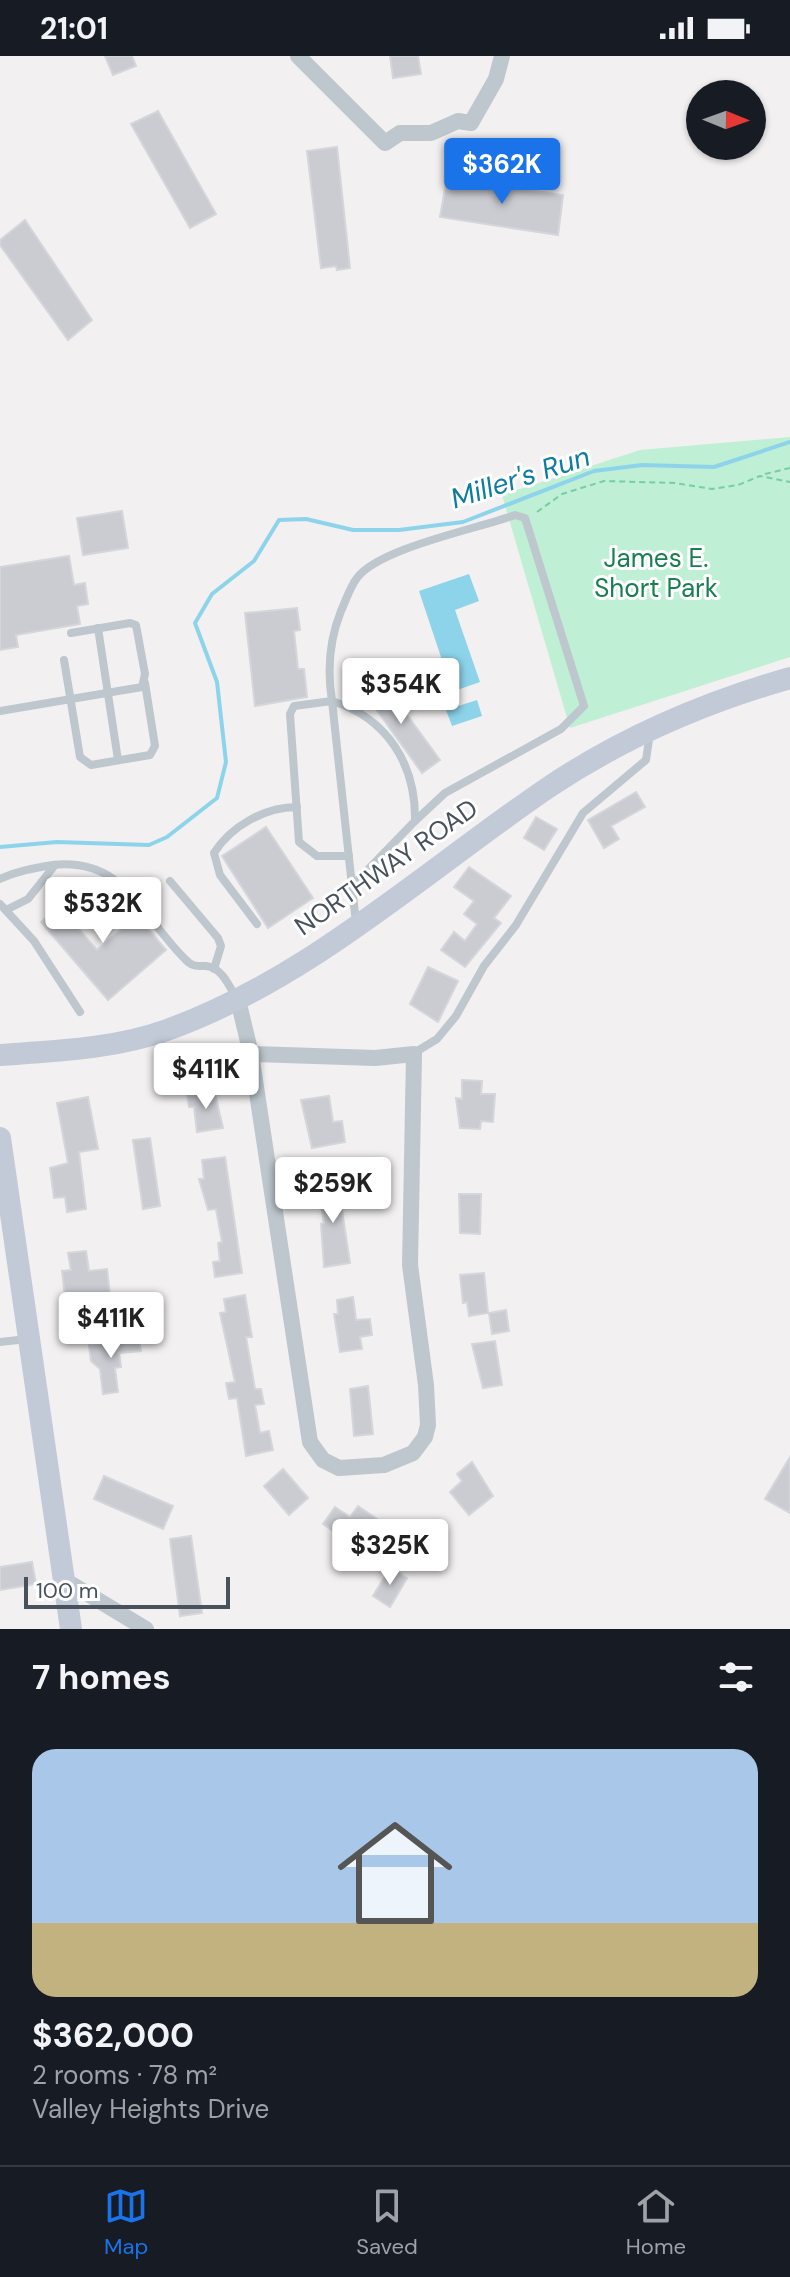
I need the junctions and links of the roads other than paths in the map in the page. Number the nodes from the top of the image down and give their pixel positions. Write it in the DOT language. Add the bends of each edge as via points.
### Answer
graph roads {
  1 [pos="298,56"];
  2 [pos="502,56"];
  3 [pos="98,628"];
  4 [pos="71,633"];
  5 [pos="64,660"];
  6 [pos="790,678"];
  7 [pos="145,682"];
  8 [pos="108,692"];
  9 [pos="70,699"];
  10 [pos="332,701"];
  11 [pos="0,711"];
  12 [pos="650,731"];
  13 [pos="118,760"];
  14 [pos="297,807"];
  15 [pos="415,821"];
  16 [pos="349,856"];
  17 [pos="55,865"];
  18 [pos="0,879"];
  19 [pos="170,881"];
  20 [pos="352,886"];
  21 [pos="3,907"];
  22 [pos="356,923"];
  23 [pos="257,924"];
  24 [pos="214,969"];
  25 [pos="238,1000"];
  26 [pos="80,1012"];
  27 [pos="251,1054"];
  28 [pos="414,1054"];
  29 [pos="0,1055"];
  30 [pos="0,1138"];
  31 [pos="28,1339"];
  32 [pos="0,1342"];
  33 [pos="63,1579"];
  34 [pos="71,1629"];
  35 [pos="146,1629"];
  1 -- 2 [label="street" via="385,143 400,133 431,133 458,121 471,123 491,92"];
  3 -- 4 [label="lane"];
  3 -- 7 [label="lane" via="136,625"];
  3 -- 8 [label="lane"];
  5 -- 9 [label="lane"];
  6 -- 12 [label="street, NORTHWAY ROAD"];
  7 -- 8 [label="lane" via="142,687"];
  7 -- 13 [label="lane" via="155,746 150,755"];
  8 -- 9 [label="lane"];
  8 -- 13 [label="lane"];
  9 -- 11 [label="lane"];
  9 -- 13 [label="lane" via="80,757 85,763"];
  10 -- 14 [label="lane" via="294,706 290,714"];
  10 -- 15 [label="lane" via="359,709 380,726 406,766"];
  10 -- 15 [label="lane" via="332,642 357,576 401,550 515,515 525,518 584,706 561,729 445,793"];
  10 -- 16 [label="lane"];
  12 -- 22 [label="street, NORTHWAY ROAD" via="551,785"];
  12 -- 28 [label="lane" via="646,760 583,813 456,1016 437,1039"];
  14 -- 16 [label="lane" via="299,842 308,852"];
  14 -- 23 [label="lane" via="264,811 214,853 220,875"];
  15 -- 20 [label="lane"];
  16 -- 20 [label="lane"];
  17 -- 18 [label="lane"];
  17 -- 21 [label="lane" via="28,899"];
  17 -- 24 [label="lane" via="93,867 118,880 183,958 199,968"];
  19 -- 24 [label="lane" via="218,938"];
  20 -- 22 [label="lane"];
  21 -- 26 [label="lane" via="34,941"];
  22 -- 25 [label="street, NORTHWAY ROAD"];
  24 -- 25 [label="lane"];
  25 -- 27 [label="street"];
  25 -- 29 [label="street, NORTHWAY ROAD" via="128,1040"];
  27 -- 28 [label="street"];
  27 -- 28 [label="street" via="310,1442 328,1463 350,1470 406,1458 420,1445 428,1425 410,1265"];
  30 -- 31 [label="street"];
  31 -- 32 [label="lane"];
  31 -- 33 [label="street"];
  33 -- 34 [label="street"];
  33 -- 35 [label="street"];
}
